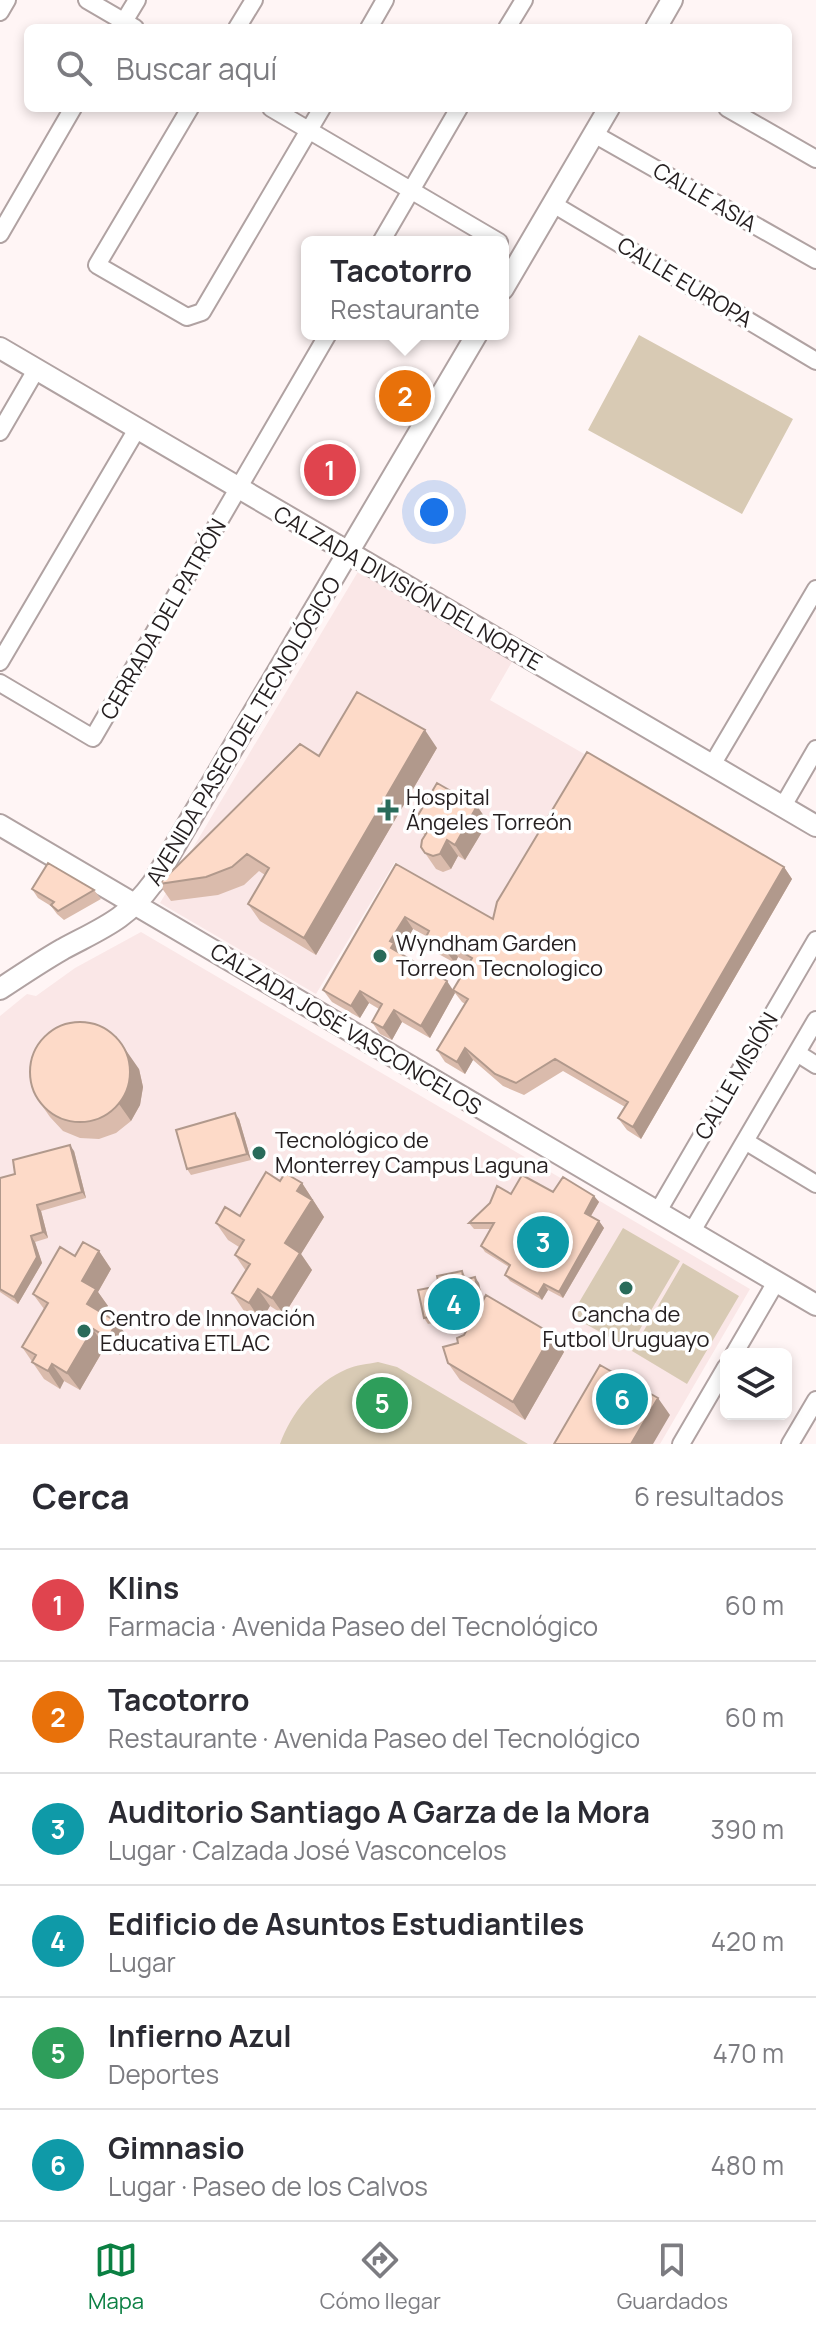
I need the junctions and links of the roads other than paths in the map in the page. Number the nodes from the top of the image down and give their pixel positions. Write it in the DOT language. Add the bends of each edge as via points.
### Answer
graph roads {
  1 [pos="7,0"];
  2 [pos="87,0"];
  3 [pos="137,0"];
  4 [pos="254,0"];
  5 [pos="385,0"];
  6 [pos="524,0"];
  7 [pos="672,0"];
  8 [pos="0,12"];
  9 [pos="123,24"];
  10 [pos="127,24"];
  11 [pos="239,24"];
  12 [pos="371,24"];
  13 [pos="509,24"];
  14 [pos="658,24"];
  15 [pos="71,112"];
  16 [pos="188,112"];
  17 [pos="278,112"];
  18 [pos="320,112"];
  19 [pos="457,112"];
  20 [pos="607,112"];
  21 [pos="734,112"];
  22 [pos="309,130"];
  23 [pos="594,134"];
  24 [pos="816,159"];
  25 [pos="410,190"];
  26 [pos="553,204"];
  27 [pos="0,234"];
  28 [pos="384,236"];
  29 [pos="489,236"];
  30 [pos="509,248"];
  31 [pos="523,256"];
  32 [pos="816,260"];
  33 [pos="509,279"];
  34 [pos="325,340"];
  35 [pos="474,340"];
  36 [pos="0,348"];
  37 [pos="816,361"];
  38 [pos="36,370"];
  39 [pos="137,429"];
  40 [pos="0,432"];
  41 [pos="239,489"];
  42 [pos="349,554"];
  43 [pos="816,589"];
  44 [pos="0,662"];
  45 [pos="0,683"];
  46 [pos="816,749"];
  47 [pos="712,765"];
  48 [pos="783,806"];
  49 [pos="0,825"];
  50 [pos="816,826"];
  51 [pos="137,905"];
  52 [pos="816,940"];
  53 [pos="0,989"];
  54 [pos="816,1020"];
  55 [pos="797,1053"];
  56 [pos="816,1065"];
  57 [pos="745,1141"];
  58 [pos="816,1184"];
  59 [pos="657,1213"];
  60 [pos="691,1233"];
  61 [pos="776,1282"];
  62 [pos="816,1305"];
  63 [pos="738,1348"];
  64 [pos="720,1377"];
  65 [pos="816,1400"];
  66 [pos="681,1444"];
  67 [pos="790,1444"];
  1 -- 8 [label="street"];
  2 -- 9 [label="street"];
  3 -- 10 [label="street"];
  4 -- 11 [label="street"];
  5 -- 12 [label="street"];
  6 -- 13 [label="street"];
  7 -- 14 [label="main road"];
  15 -- 27 [label="street"];
  16 -- 22 [label="street" via="97,265 187,317 202,312"];
  17 -- 22 [label="street"];
  18 -- 22 [label="street"];
  19 -- 25 [label="street"];
  20 -- 23 [label="main road"];
  21 -- 24 [label="street"];
  22 -- 25 [label="street"];
  23 -- 26 [label="main road"];
  23 -- 32 [label="street, CALLE ASIA"];
  25 -- 28 [label="street"];
  25 -- 29 [label="street"];
  26 -- 31 [label="main road"];
  26 -- 37 [label="street, CALLE EUROPA"];
  30 -- 31 [label="street"];
  31 -- 33 [label="main road"];
  34 -- 41 [label="street"];
  35 -- 42 [label="main road, AVENIDA PASEO DEL TECNOLÓGICO"];
  36 -- 38 [label="main road, CALZADA DIVISIÓN DEL NORTE"];
  38 -- 39 [label="main road, CALZADA DIVISIÓN DEL NORTE"];
  38 -- 40 [label="street"];
  39 -- 41 [label="main road, CALZADA DIVISIÓN DEL NORTE"];
  39 -- 44 [label="street"];
  41 -- 42 [label="main road, CALZADA DIVISIÓN DEL NORTE"];
  41 -- 45 [label="street, CERRADA DEL PATRÓN" via="93,738"];
  42 -- 47 [label="main road, CALZADA DIVISIÓN DEL NORTE"];
  42 -- 51 [label="main road, AVENIDA PASEO DEL TECNOLÓGICO"];
  43 -- 47 [label="street"];
  46 -- 48 [label="street"];
  47 -- 48 [label="main road, CALZADA DIVISIÓN DEL NORTE"];
  48 -- 50 [label="main road, CALZADA DIVISIÓN DEL NORTE"];
  49 -- 51 [label="main road, CALZADA JOSÉ VASCONCELOS"];
  51 -- 53 [label="main road, AVENIDA PASEO DEL TECNOLÓGICO"];
  51 -- 59 [label="main road, CALZADA JOSÉ VASCONCELOS"];
  52 -- 59 [label="street, CALLE MISIÓN"];
  54 -- 55 [label="street, CALLE MISIÓN"];
  55 -- 56 [label="street"];
  55 -- 57 [label="street, CALLE MISIÓN"];
  57 -- 58 [label="street"];
  57 -- 60 [label="street, CALLE MISIÓN"];
  59 -- 60 [label="main road, CALZADA JOSÉ VASCONCELOS"];
  60 -- 61 [label="main road, CALZADA JOSÉ VASCONCELOS"];
  61 -- 62 [label="main road, CALZADA JOSÉ VASCONCELOS"];
  61 -- 63 [label="street"];
  64 -- 66 [label="street"];
  65 -- 67 [label="street"];
}
